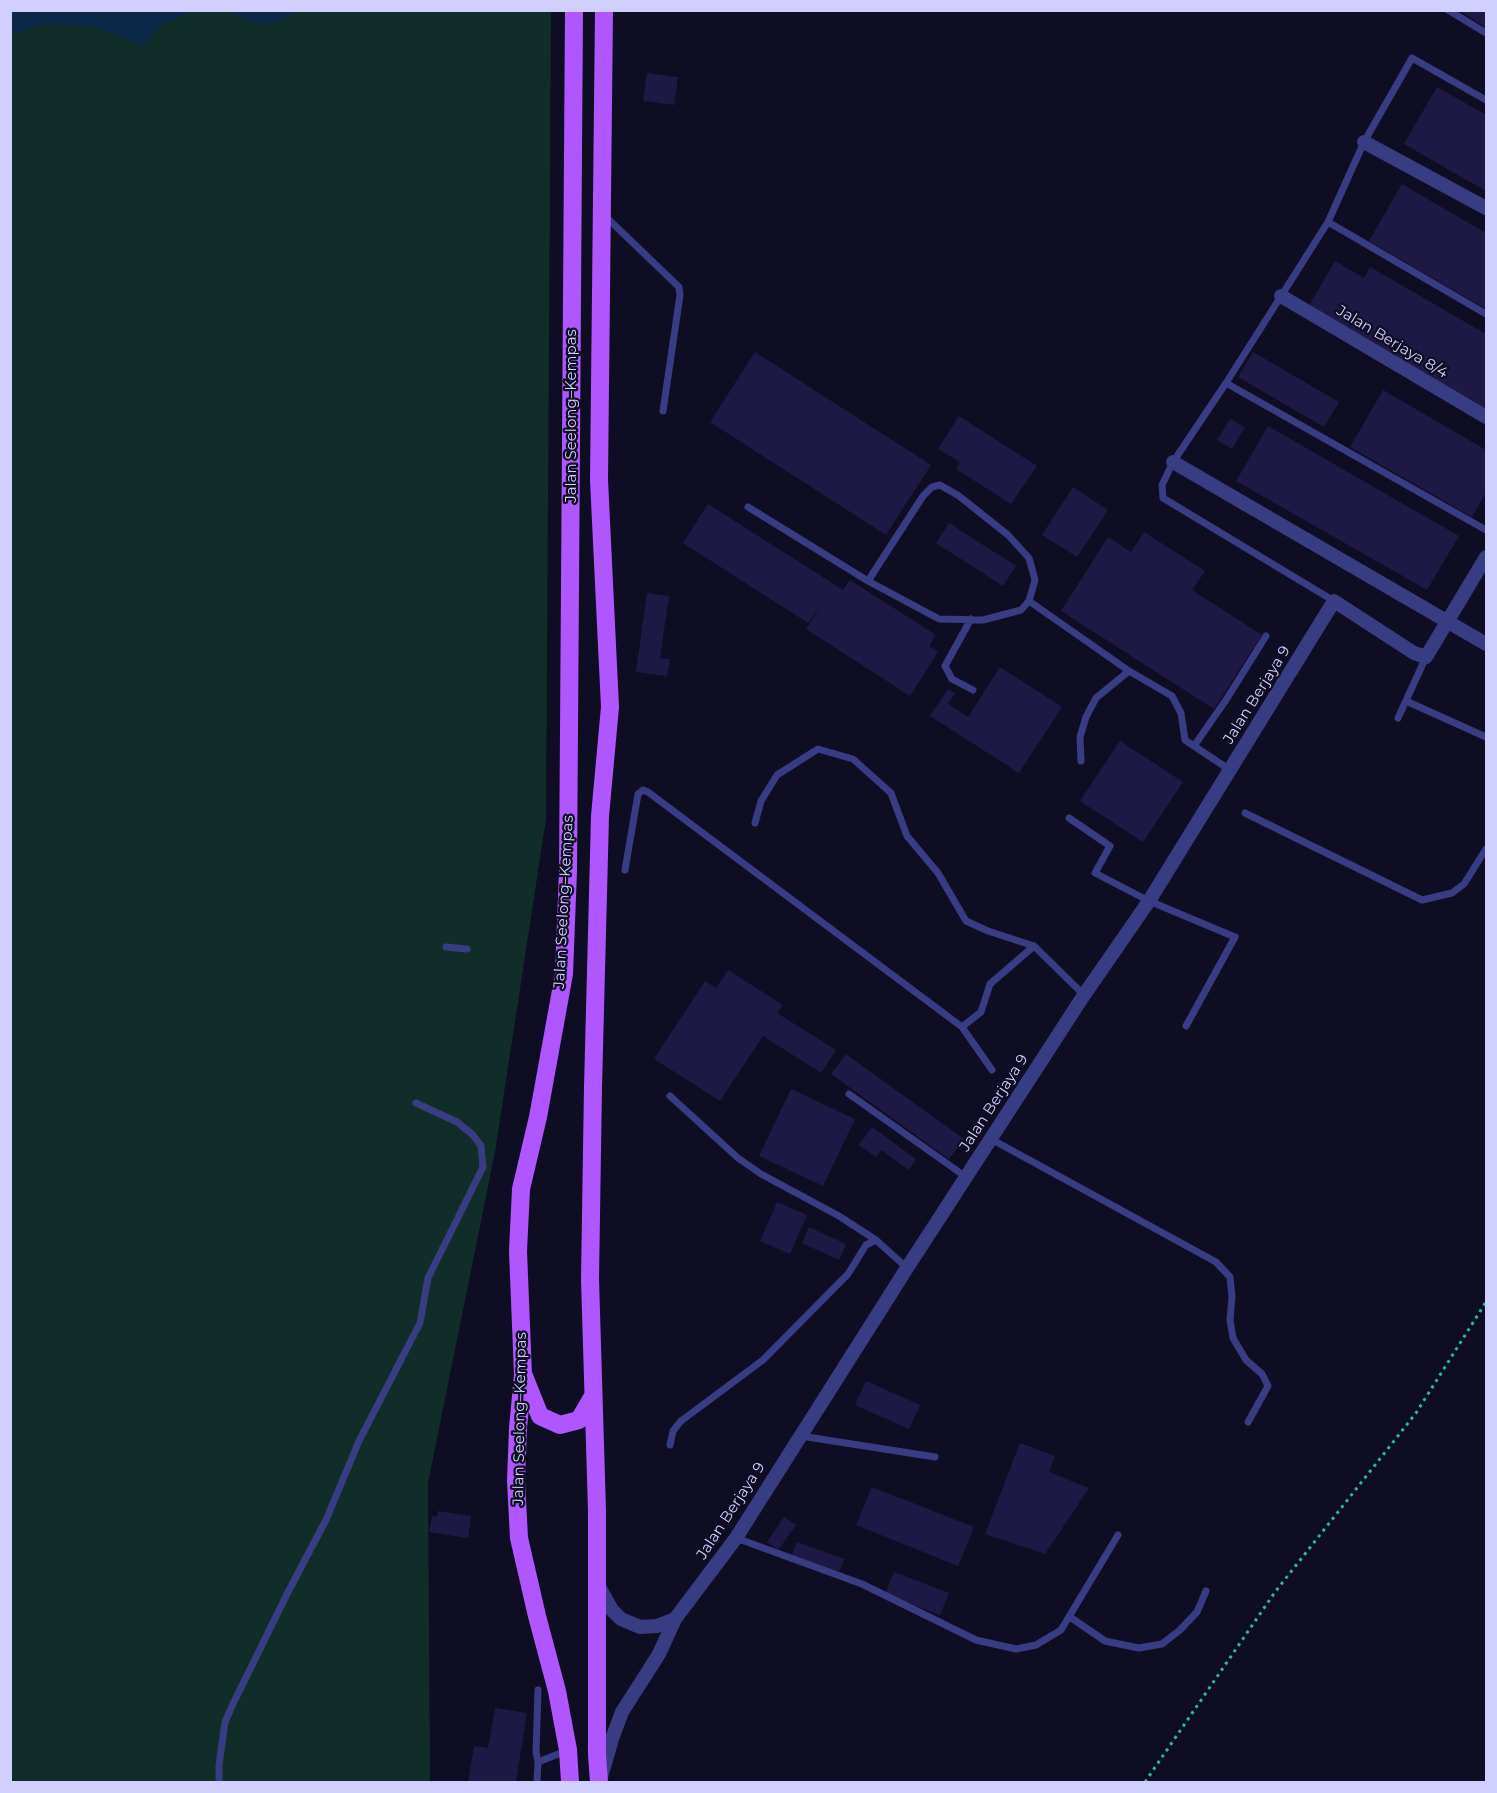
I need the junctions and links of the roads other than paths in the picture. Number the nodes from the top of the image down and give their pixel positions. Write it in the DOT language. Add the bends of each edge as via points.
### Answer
graph roads {
  1 [pos="574,10"];
  2 [pos="604,10"];
  3 [pos="1448,10"];
  4 [pos="1486,33"];
  5 [pos="1486,100"];
  6 [pos="1364,142"];
  7 [pos="1486,208"];
  8 [pos="603,214"];
  9 [pos="1328,222"];
  10 [pos="1281,296"];
  11 [pos="1486,314"];
  12 [pos="1226,383"];
  13 [pos="663,411"];
  14 [pos="1486,417"];
  15 [pos="1173,462"];
  16 [pos="748,507"];
  17 [pos="1486,530"];
  18 [pos="1486,557"];
  19 [pos="868,581"];
  20 [pos="1029,601"];
  21 [pos="1334,601"];
  22 [pos="971,619"];
  23 [pos="1448,620"];
  24 [pos="1266,636"];
  25 [pos="1486,644"];
  26 [pos="1426,657"];
  27 [pos="1129,670"];
  28 [pos="973,690"];
  29 [pos="1406,701"];
  30 [pos="1398,718"];
  31 [pos="1486,737"];
  32 [pos="1194,746"];
  33 [pos="1081,761"];
  34 [pos="1230,770"];
  35 [pos="1245,813"];
  36 [pos="1069,818"];
  37 [pos="755,823"];
  38 [pos="1486,849"];
  39 [pos="625,870"];
  40 [pos="1149,901"];
  41 [pos="1034,946"];
  42 [pos="446,947"];
  43 [pos="467,949"];
  44 [pos="1084,995"];
  45 [pos="1186,1026"];
  46 [pos="962,1027"];
  47 [pos="992,1070"];
  48 [pos="849,1094"];
  49 [pos="670,1096"];
  50 [pos="416,1103"];
  51 [pos="991,1139"];
  52 [pos="966,1177"];
  53 [pos="876,1240"];
  54 [pos="907,1268"];
  55 [pos="524,1375"];
  56 [pos="593,1396"];
  57 [pos="1248,1422"];
  58 [pos="799,1436"];
  59 [pos="670,1445"];
  60 [pos="935,1457"];
  61 [pos="1118,1535"];
  62 [pos="736,1538"];
  63 [pos="597,1583"];
  64 [pos="1206,1591"];
  65 [pos="1070,1617"];
  66 [pos="675,1619"];
  67 [pos="538,1690"];
  68 [pos="568,1750"];
  69 [pos="538,1762"];
  70 [pos="219,1782"];
  71 [pos="537,1782"];
  72 [pos="570,1782"];
  73 [pos="599,1782"];
  1 -- 55 [label="main road, Jalan Seelong–Kempas" via="568,871 564,974 521,1189 518,1251"];
  2 -- 8 [label="main road, Jalan Seelong–Kempas"];
  3 -- 4 [label="lane"];
  5 -- 6 [label="lane" via="1412,58"];
  6 -- 7 [label="street"];
  6 -- 9 [label="lane"];
  8 -- 13 [label="lane" via="679,287"];
  8 -- 56 [label="main road, Jalan Seelong–Kempas" via="599,480 610,707 600,816 593,1087"];
  9 -- 10 [label="lane"];
  9 -- 11 [label="lane"];
  10 -- 12 [label="lane"];
  10 -- 14 [label="street, Jalan Berjaya 8/4"];
  12 -- 15 [label="lane"];
  12 -- 17 [label="lane"];
  15 -- 21 [label="lane" via="1162,485 1163,498"];
  15 -- 23 [label="street"];
  16 -- 19 [label="lane"];
  18 -- 23 [label="street"];
  19 -- 20 [label="lane" via="923,495 940,485 1008,535 1029,558 1035,580"];
  19 -- 22 [label="lane" via="939,619"];
  20 -- 22 [label="lane" via="1014,613"];
  20 -- 27 [label="lane"];
  21 -- 26 [label="street"];
  21 -- 34 [label="street, Jalan Berjaya 9"];
  22 -- 28 [label="lane" via="945,666 952,679"];
  23 -- 25 [label="street"];
  23 -- 26 [label="street"];
  24 -- 32 [label="lane"];
  26 -- 29 [label="lane"];
  27 -- 32 [label="lane" via="1172,696 1181,713 1185,740"];
  27 -- 33 [label="lane" via="1096,698 1080,737"];
  29 -- 30 [label="lane"];
  29 -- 31 [label="lane"];
  32 -- 34 [label="lane"];
  34 -- 40 [label="street, Jalan Berjaya 9"];
  35 -- 38 [label="lane" via="1422,900 1452,893 1464,884"];
  36 -- 40 [label="lane" via="1110,846 1095,873"];
  37 -- 41 [label="lane" via="761,801 777,775 818,749 853,759 891,793 907,836 938,873 966,921"];
  39 -- 46 [label="lane" via="638,794 643,790"];
  40 -- 44 [label="street, Jalan Berjaya 9"];
  40 -- 45 [label="lane" via="1235,937"];
  41 -- 44 [label="lane"];
  41 -- 46 [label="lane" via="990,984 981,1012"];
  42 -- 43 [label="lane"];
  44 -- 51 [label="street, Jalan Berjaya 9"];
  46 -- 47 [label="lane"];
  48 -- 52 [label="lane"];
  49 -- 53 [label="lane" via="738,1158"];
  50 -- 70 [label="lane" via="458,1122 473,1135 482,1146 483,1167 428,1278 420,1323 225,1722"];
  51 -- 52 [label="street, Jalan Berjaya 9"];
  51 -- 57 [label="lane" via="1216,1262 1230,1277 1233,1338 1268,1386"];
  52 -- 54 [label="street, Jalan Berjaya 9"];
  53 -- 54 [label="lane"];
  53 -- 59 [label="lane" via="866,1245 848,1274 763,1360 681,1421 673,1431"];
  54 -- 58 [label="street, Jalan Berjaya 9"];
  55 -- 56 [label="main road" via="540,1416 560,1425 579,1420"];
  55 -- 68 [label="main road, Jalan Seelong–Kempas" via="516,1481 519,1538"];
  56 -- 63 [label="main road, Jalan Seelong–Kempas"];
  58 -- 60 [label="lane"];
  58 -- 62 [label="street, Jalan Berjaya 9"];
  61 -- 65 [label="lane"];
  62 -- 65 [label="lane" via="862,1584 976,1640 1003,1647 1036,1646 1061,1630"];
  62 -- 66 [label="street, Jalan Berjaya 9"];
  63 -- 66 [label="street" via="621,1619 640,1627"];
  63 -- 73 [label="main road, Jalan Seelong–Kempas"];
  64 -- 65 [label="lane" via="1197,1612 1162,1644 1139,1648 1105,1641"];
  66 -- 73 [label="street, Jalan Berjaya 9" via="659,1654 622,1712"];
  67 -- 69 [label="lane"];
  68 -- 69 [label="lane"];
  68 -- 72 [label="main road, Jalan Seelong–Kempas"];
  69 -- 71 [label="lane"];
}
